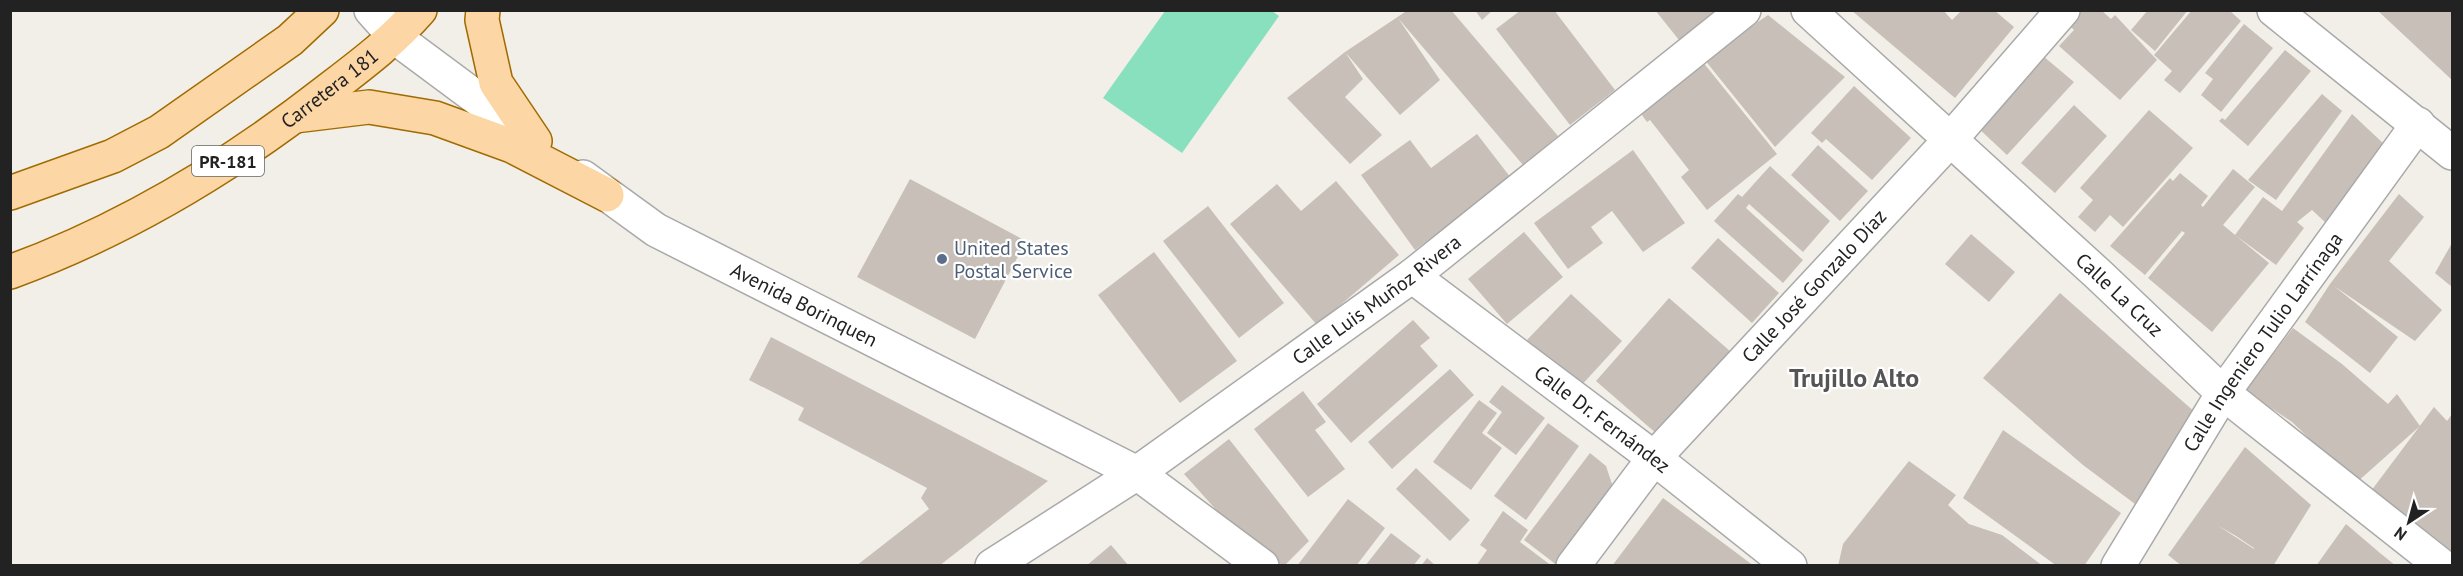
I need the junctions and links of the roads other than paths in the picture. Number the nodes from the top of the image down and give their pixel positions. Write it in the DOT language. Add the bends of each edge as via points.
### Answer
graph roads {
  1 [pos="322,10"];
  2 [pos="371,10"];
  3 [pos="420,10"];
  4 [pos="483,10"];
  5 [pos="1744,10"];
  6 [pos="1808,10"];
  7 [pos="2063,10"];
  8 [pos="2274,10"];
  9 [pos="396,38"];
  10 [pos="295,116"];
  11 [pos="2418,124"];
  12 [pos="1950,140"];
  13 [pos="535,141"];
  14 [pos="2452,153"];
  15 [pos="10,193"];
  16 [pos="608,195"];
  17 [pos="10,272"];
  18 [pos="1412,276"];
  19 [pos="2223,393"];
  20 [pos="1654,458"];
  21 [pos="1137,473"];
  22 [pos="992,566"];
  23 [pos="1262,566"];
  24 [pos="1573,566"];
  25 [pos="1790,566"];
  26 [pos="2118,566"];
  27 [pos="2442,566"];
  1 -- 15 [label="main road" via="290,40 159,132 113,156"];
  2 -- 9 [label="street, Avenida Borinquen"];
  3 -- 9 [label="main road, Carretera 181 / PR-181"];
  4 -- 13 [label="main road" via="496,83"];
  5 -- 18 [label="street, Calle Luis Muñoz Rivera"];
  6 -- 12 [label="street, Calle La Cruz"];
  7 -- 12 [label="street, Calle José Gonzalo Díaz"];
  8 -- 11 [label="street"];
  9 -- 10 [label="main road, Carretera 181 / PR-181"];
  9 -- 13 [label="street, Avenida Borinquen"];
  10 -- 16 [label="main road" via="369,107 435,118 512,146"];
  10 -- 17 [label="main road, Carretera 181 / PR-181" via="163,203"];
  11 -- 14 [label="street"];
  11 -- 19 [label="street, Calle Ingeniero Tulio Larrínaga"];
  12 -- 19 [label="street, Calle La Cruz"];
  12 -- 20 [label="street, Calle José Gonzalo Díaz"];
  13 -- 16 [label="street, Avenida Borinquen"];
  16 -- 21 [label="street, Avenida Borinquen" via="656,230"];
  18 -- 20 [label="street, Calle Dr. Fernández"];
  18 -- 21 [label="street, Calle Luis Muñoz Rivera"];
  19 -- 26 [label="street, Calle Ingeniero Tulio Larrínaga"];
  19 -- 27 [label="street, Calle La Cruz"];
  20 -- 24 [label="street, Calle José Gonzalo Díaz"];
  20 -- 25 [label="street, Calle Dr. Fernández"];
  21 -- 22 [label="street, Calle Luis Muñoz Rivera"];
  21 -- 23 [label="street, Avenida Borinquen"];
}
